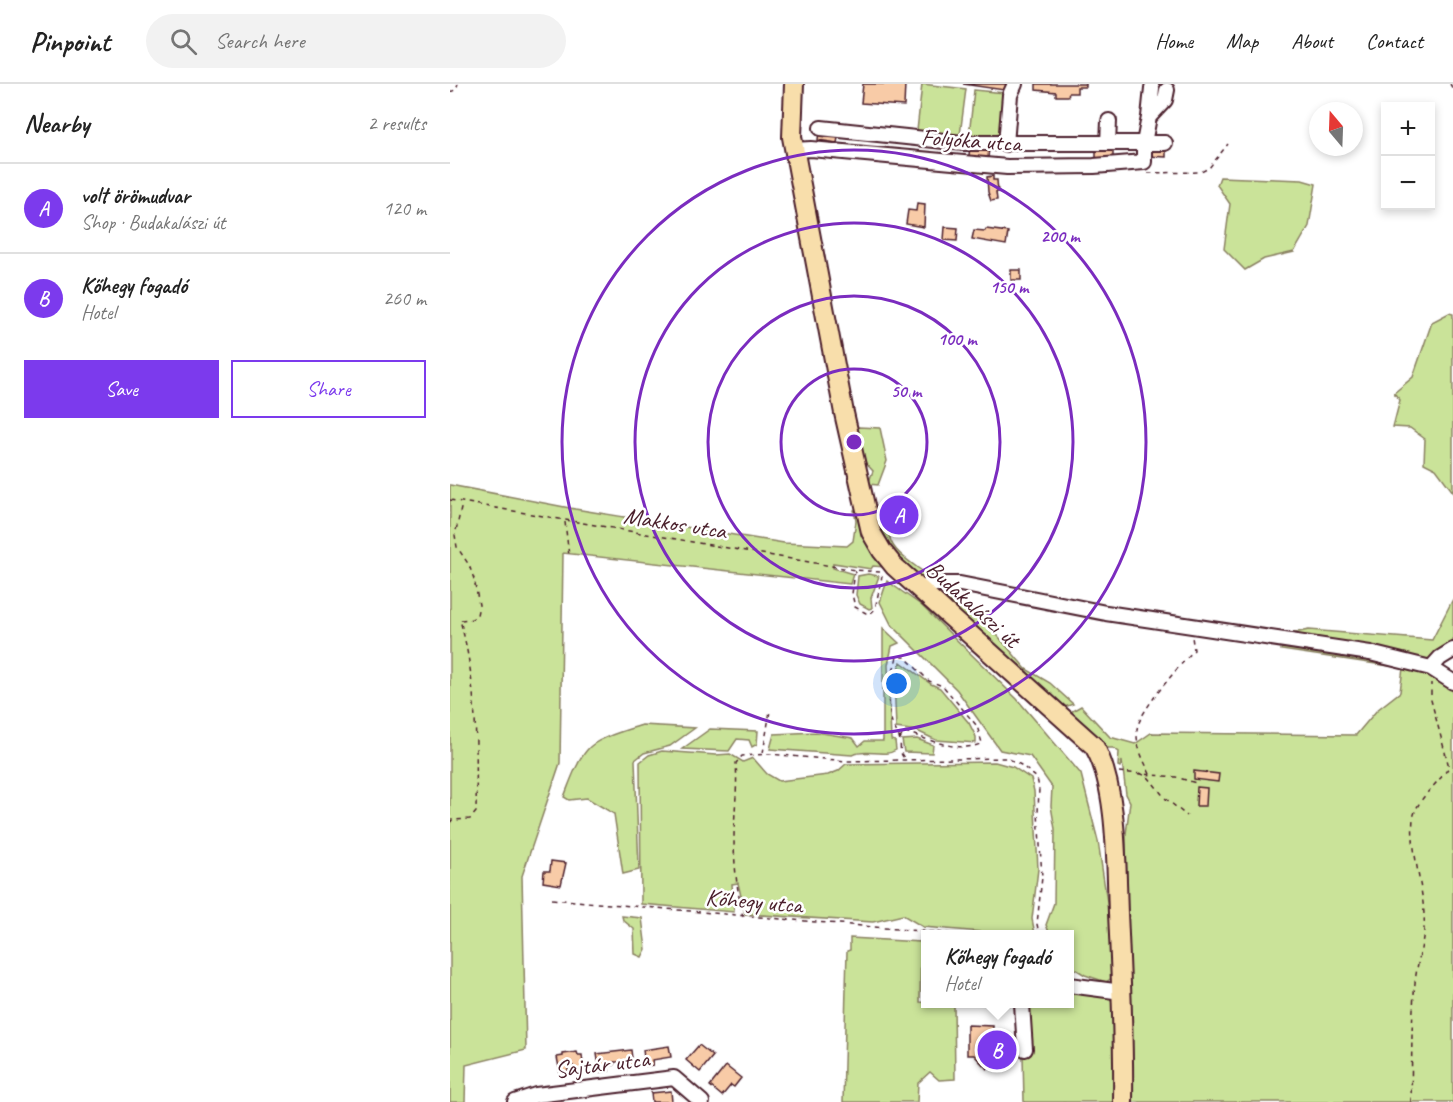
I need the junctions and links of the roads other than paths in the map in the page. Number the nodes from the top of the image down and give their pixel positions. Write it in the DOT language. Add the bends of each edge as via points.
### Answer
graph roads {
  1 [pos="794,84"];
  2 [pos="1015,84"];
  3 [pos="1152,88"];
  4 [pos="1167,90"];
  5 [pos="1149,117"];
  6 [pos="1109,121"];
  7 [pos="821,128"];
  8 [pos="1108,143"];
  9 [pos="1144,143"];
  10 [pos="1165,143"];
  11 [pos="1006,144"];
  12 [pos="794,150"];
  13 [pos="920,589"];
  14 [pos="1453,650"];
  15 [pos="1431,668"];
  16 [pos="1453,682"];
  17 [pos="1074,986"];
  18 [pos="1122,992"];
  19 [pos="1022,1008"];
  20 [pos="1025,1049"];
  21 [pos="515,1102"];
  22 [pos="702,1102"];
  23 [pos="1123,1102"];
  1 -- 12 [label="main road, Budakalászi út"];
  2 -- 11 [label="street" via="1010,95"];
  3 -- 5 [label="street"];
  4 -- 5 [label="street" via="1165,99"];
  5 -- 9 [label="street"];
  6 -- 8 [label="street"];
  7 -- 11 [label="street"];
  8 -- 9 [label="street"];
  8 -- 11 [label="street"];
  9 -- 10 [label="street"];
  9 -- 12 [label="street, Folyóka utca" via="1144,162 1007,167"];
  12 -- 13 [label="main road, Budakalászi út" via="871,532 882,552"];
  13 -- 15 [label="street" via="933,584 960,584 1106,613 1370,653"];
  13 -- 18 [label="main road, Budakalászi út" via="1094,746 1109,785"];
  14 -- 15 [label="street"];
  15 -- 16 [label="street"];
  17 -- 18 [label="street"];
  18 -- 23 [label="main road, Budakalászi út"];
  19 -- 20 [label="street"];
  21 -- 22 [label="street, Sajtár utca" via="536,1095 674,1078"];
}
